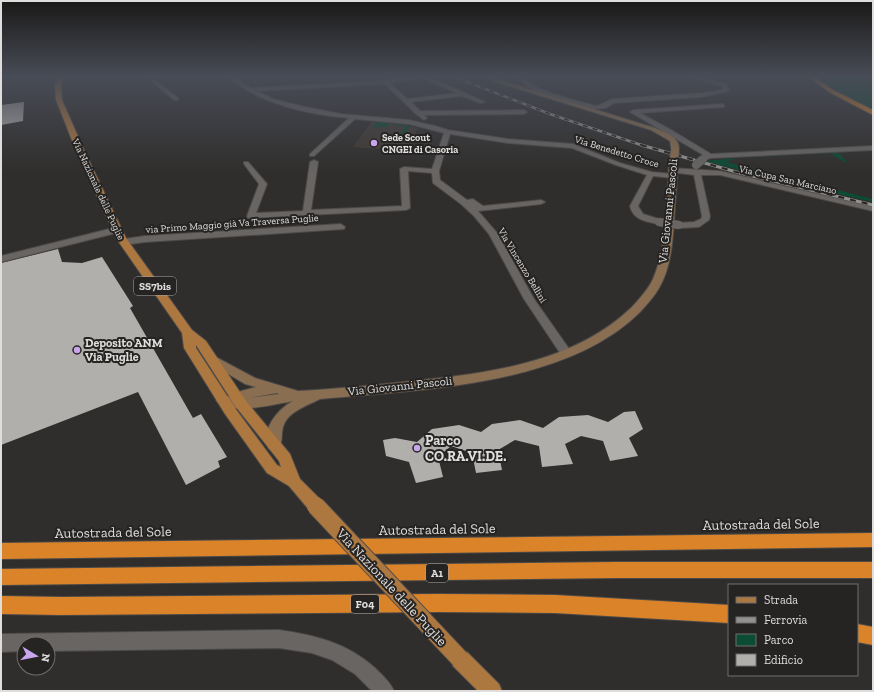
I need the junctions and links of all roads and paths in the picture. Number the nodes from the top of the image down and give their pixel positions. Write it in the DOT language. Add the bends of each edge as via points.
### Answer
graph roads {
  1 [pos="62,108"];
  2 [pos="302,108"];
  3 [pos="413,108"];
  4 [pos="585,108"];
  5 [pos="688,108"];
  6 [pos="524,112"];
  7 [pos="418,113"];
  8 [pos="354,117"];
  9 [pos="433,127"];
  10 [pos="446,132"];
  11 [pos="873,148"];
  12 [pos="707,157"];
  13 [pos="246,163"];
  14 [pos="435,171"];
  15 [pos="674,173"];
  16 [pos="695,173"];
  17 [pos="651,174"];
  18 [pos="443,187"];
  19 [pos="541,202"];
  20 [pos="873,209"];
  21 [pos="307,213"];
  22 [pos="341,227"];
  23 [pos="117,230"];
  24 [pos="124,242"];
  25 [pos="1,259"];
  26 [pos="188,333"];
  27 [pos="566,353"];
  28 [pos="212,359"];
  29 [pos="278,390"];
  30 [pos="320,394"];
  31 [pos="300,395"];
  32 [pos="233,403"];
  33 [pos="274,444"];
  34 [pos="294,482"];
  35 [pos="873,540"];
  36 [pos="1,551"];
  37 [pos="873,570"];
  38 [pos="1,577"];
  39 [pos="1,605"];
  40 [pos="728,614"];
  41 [pos="858,633"];
  42 [pos="873,636"];
  43 [pos="1,642"];
  44 [pos="385,691"];
  45 [pos="492,691"];
  1 -- 23 [label="main road, Via Nazionale delle Puglie / SS7bis"];
  2 -- 8 [label="street, Via Benedetto Croce"];
  3 -- 7 [label="street"];
  4 -- 15 [label="street, Via Giovanni Pascoli" via="660,132 673,140"];
  5 -- 12 [label="street" via="633,112 671,132"];
  6 -- 7 [label="street"];
  7 -- 9 [label="street"];
  8 -- 9 [label="street, Via Benedetto Croce" via="394,120"];
  8 -- 21 [label="street" via="313,159"];
  9 -- 10 [label="street, Via Benedetto Croce"];
  10 -- 14 [label="street"];
  10 -- 17 [label="street, Via Benedetto Croce" via="508,141 573,146"];
  11 -- 12 [label="street"];
  12 -- 16 [label="street, bridge" via="696,165"];
  13 -- 21 [label="street" via="263,184 252,216"];
  14 -- 18 [label="street, Via Vincenzo Bellini" via="436,181"];
  14 -- 21 [label="street" via="404,169 406,208"];
  15 -- 16 [label="street, Via Cupa San Marciano"];
  15 -- 17 [label="street, Via Benedetto Croce"];
  15 -- 27 [label="street, Via Giovanni Pascoli" via="666,255 653,289 622,322"];
  16 -- 17 [label="street, bridge" via="706,216 705,220 696,225 658,222 639,216 634,206"];
  16 -- 20 [label="street, Via Cupa San Marciano" via="720,173"];
  18 -- 19 [label="street" via="459,193 481,209"];
  18 -- 27 [label="street, Via Vincenzo Bellini" via="477,214 493,233 529,299"];
  22 -- 24 [label="street, via Primo Maggio già Va Traversa Puglie"];
  23 -- 24 [label="main road, Via Nazionale delle Puglie / SS7bis"];
  23 -- 25 [label="street"];
  24 -- 26 [label="main road, Via Nazionale delle Puglie / SS7bis"];
  26 -- 28 [label="main road, Via Nazionale delle Puglie / SS7bis" via="202,344"];
  26 -- 32 [label="main road, Via Nazionale delle Puglie / SS7bis" via="190,348"];
  27 -- 30 [label="street, Via Giovanni Pascoli" via="511,371 482,377"];
  28 -- 29 [label="street" via="239,376"];
  28 -- 32 [label="main road, Via Nazionale delle Puglie / SS7bis"];
  29 -- 31 [label="street"];
  29 -- 32 [label="street" via="249,394"];
  30 -- 31 [label="street, Via Giovanni Pascoli"];
  30 -- 33 [label="street" via="305,400 281,416 274,431"];
  31 -- 32 [label="street" via="268,401"];
  32 -- 33 [label="main road, Via Nazionale delle Puglie / SS7bis"];
  32 -- 34 [label="main road, Via Nazionale delle Puglie / SS7bis" via="272,469"];
  33 -- 34 [label="main road, Via Nazionale delle Puglie / SS7bis" via="285,458"];
  34 -- 45 [label="main road, Via Nazionale delle Puglie / SS7bis, bridge"];
  35 -- 36 [label="highway, Autostrada del Sole / A1"];
  37 -- 38 [label="highway, A1" via="615,570"];
  39 -- 40 [label="highway, F04" via="532,604"];
  41 -- 42 [label="highway"];
  43 -- 44 [label="street" via="279,639 306,642 328,648 351,659"];
}
